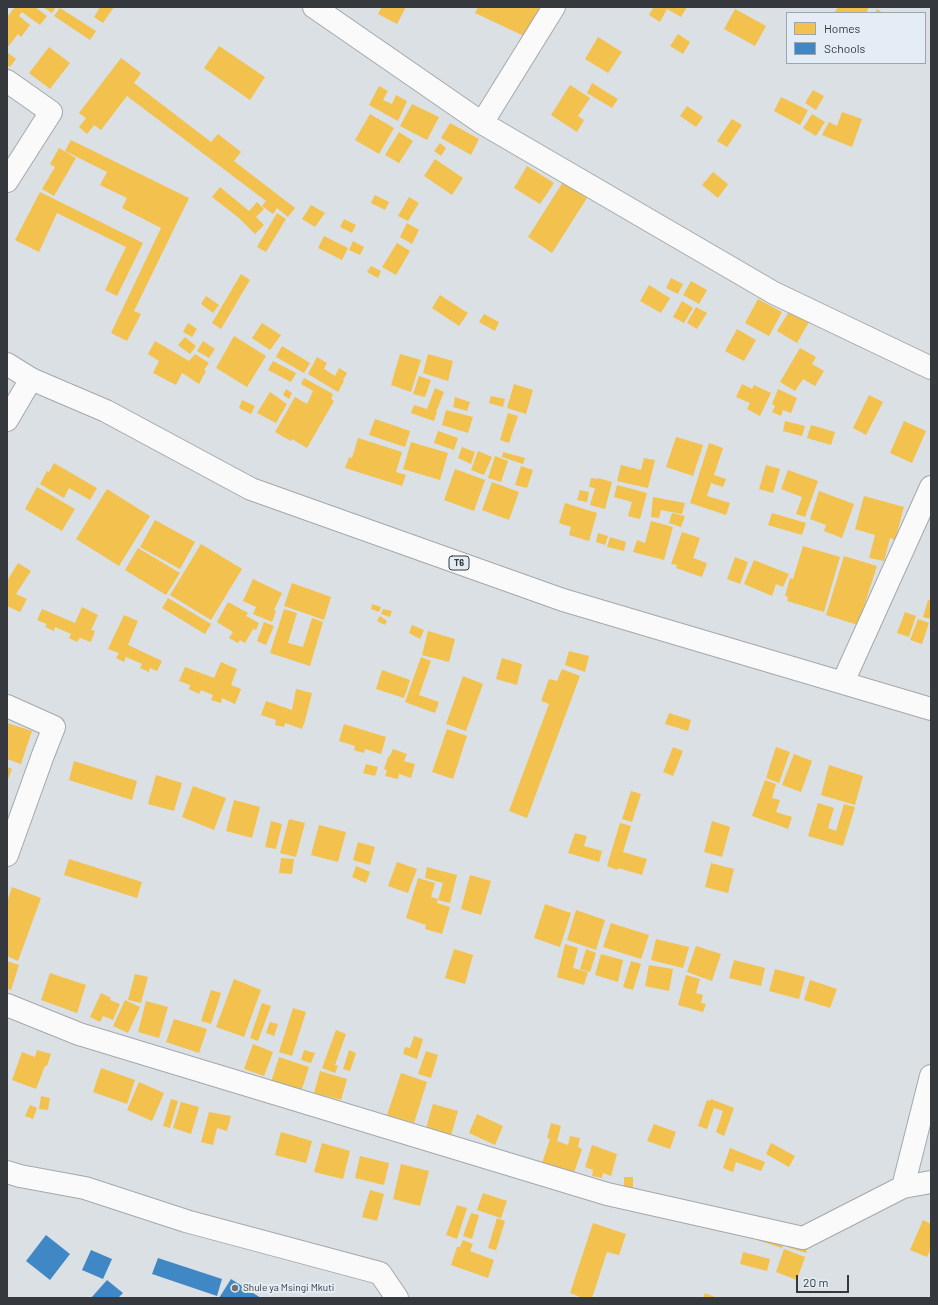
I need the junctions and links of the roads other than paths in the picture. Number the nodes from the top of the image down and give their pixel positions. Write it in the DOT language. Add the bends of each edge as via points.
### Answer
graph roads {
  1 [pos="314,7"];
  2 [pos="554,7"];
  3 [pos="7,82"];
  4 [pos="482,123"];
  5 [pos="7,181"];
  6 [pos="7,364"];
  7 [pos="931,368"];
  8 [pos="31,379"];
  9 [pos="7,420"];
  10 [pos="931,487"];
  11 [pos="843,682"];
  12 [pos="7,706"];
  13 [pos="931,709"];
  14 [pos="7,855"];
  15 [pos="7,1005"];
  16 [pos="931,1076"];
  17 [pos="7,1172"];
  18 [pos="931,1182"];
  19 [pos="903,1187"];
  20 [pos="397,1298"];
  1 -- 4 [label="main road"];
  2 -- 4 [label="main road"];
  3 -- 5 [label="main road" via="51,112"];
  4 -- 7 [label="main road" via="774,293"];
  6 -- 8 [label="main road, T6"];
  8 -- 9 [label="main road"];
  8 -- 11 [label="main road, T6" via="106,411 251,489 563,600"];
  10 -- 11 [label="main road"];
  11 -- 13 [label="main road, T6"];
  12 -- 14 [label="main road" via="54,727"];
  15 -- 19 [label="main road" via="79,1034 607,1194 803,1238"];
  16 -- 19 [label="main road"];
  17 -- 20 [label="main road" via="85,1188 186,1221 380,1273"];
  18 -- 19 [label="main road"];
}
